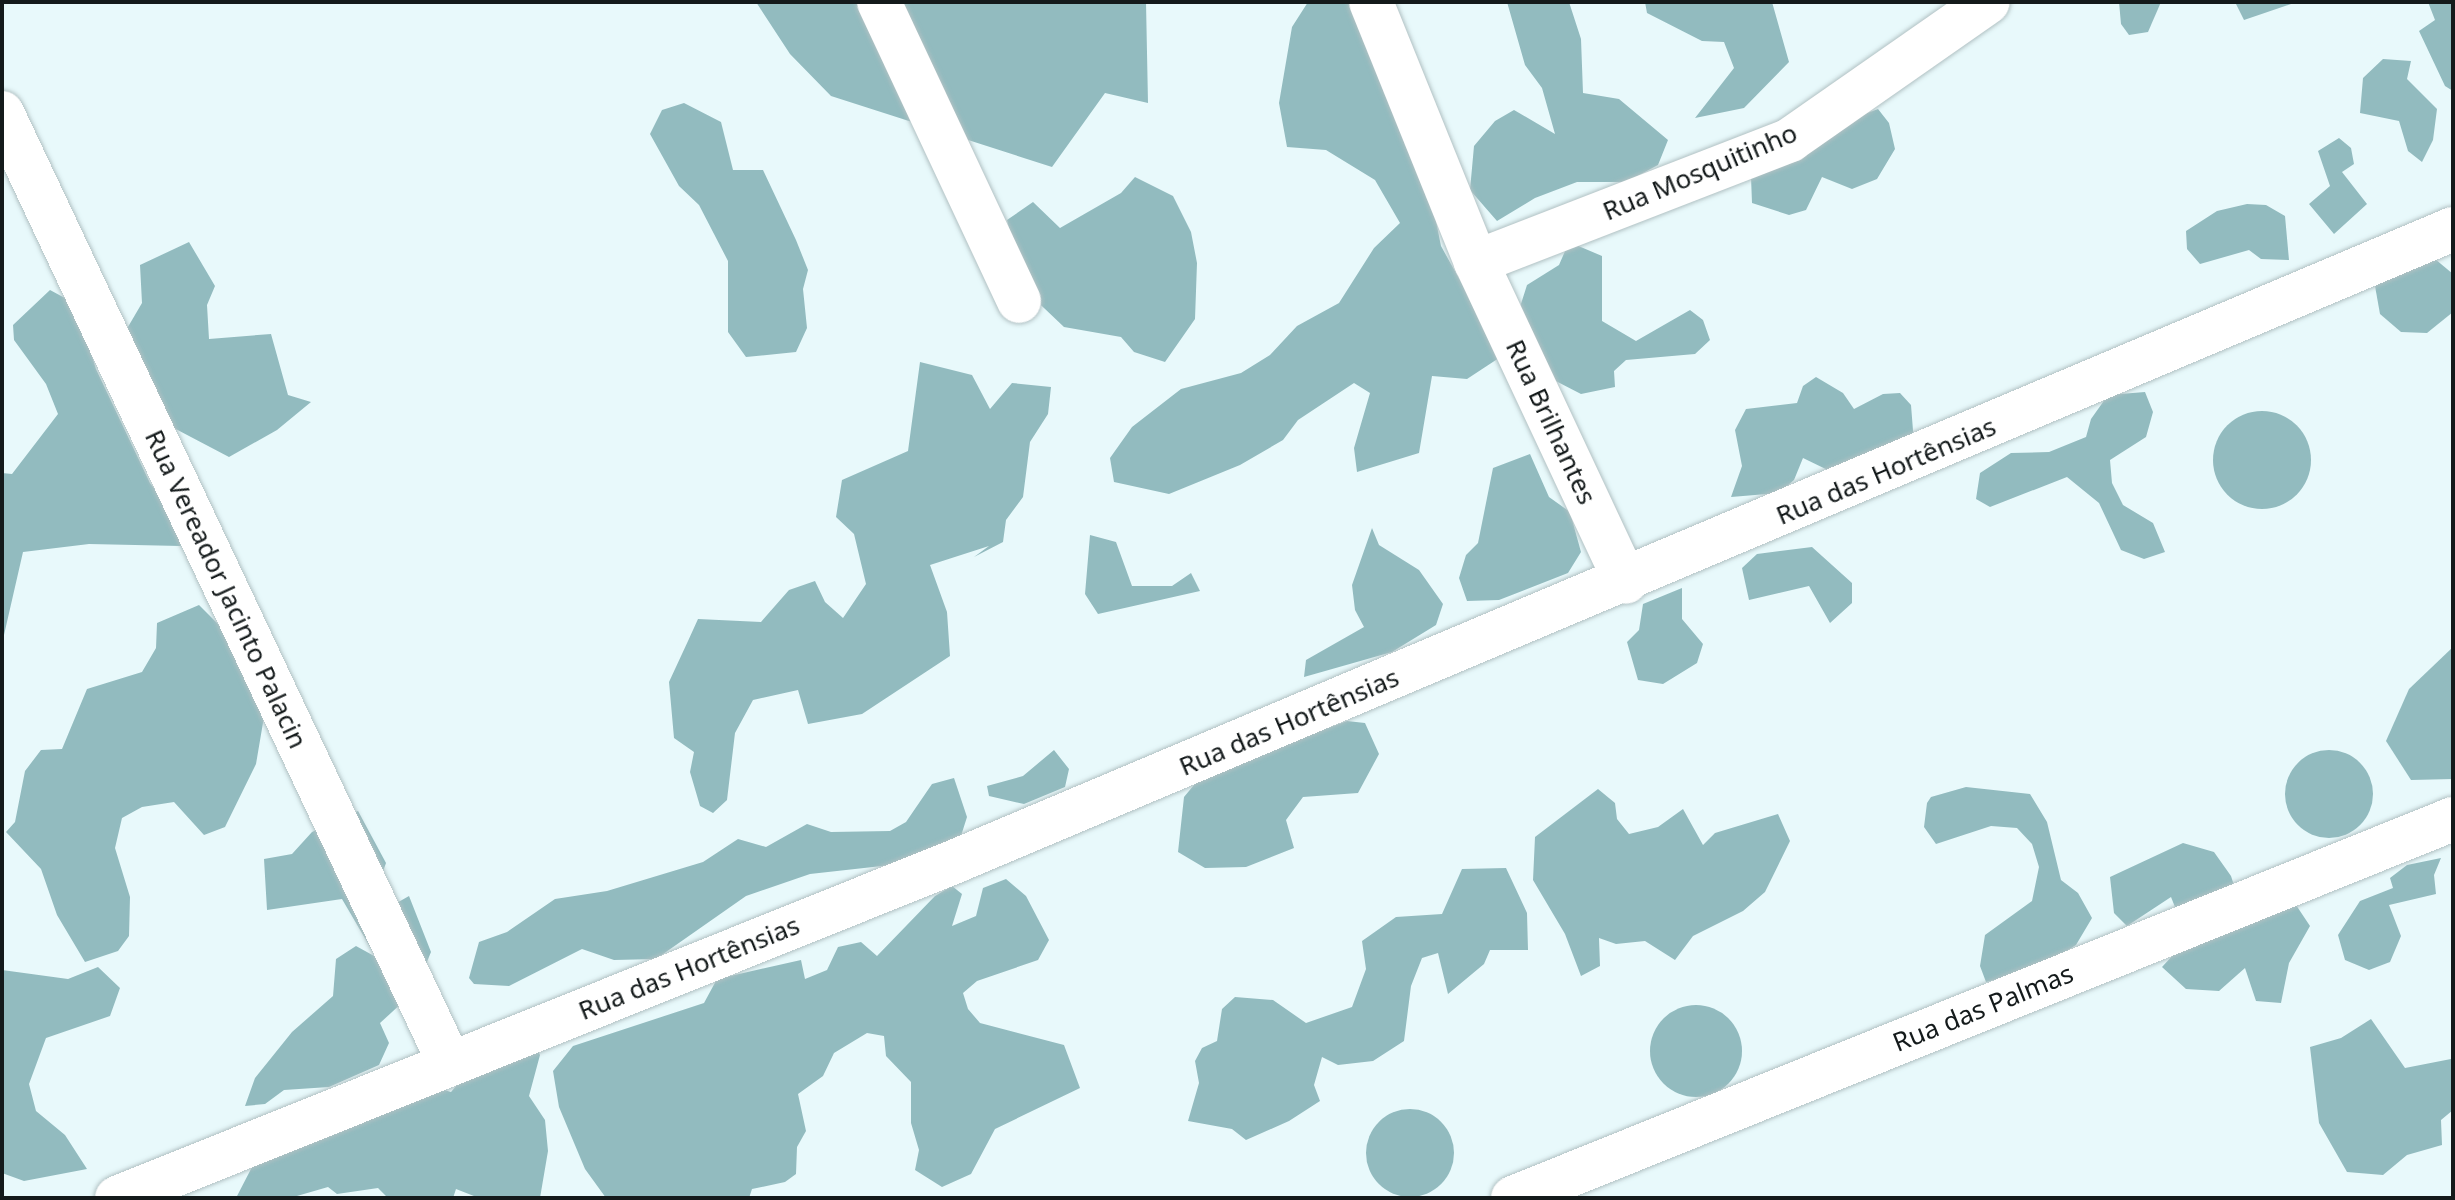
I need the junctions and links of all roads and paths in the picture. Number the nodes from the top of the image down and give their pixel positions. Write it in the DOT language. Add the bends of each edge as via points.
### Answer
graph roads {
  1 [pos="879,2"];
  2 [pos="1371,2"];
  3 [pos="1988,2"];
  4 [pos="2,113"];
  5 [pos="2453,229"];
  6 [pos="1476,262"];
  7 [pos="1019,301"];
  8 [pos="1626,582"];
  9 [pos="2453,819"];
  10 [pos="450,1064"];
  11 [pos="117,1198"];
  12 [pos="1513,1198"];
  1 -- 7 [label="street"];
  2 -- 6 [label="street, Rua Brilhantes"];
  3 -- 6 [label="street, Rua Mosquitinho" via="1790,140"];
  4 -- 10 [label="street, Rua Vereador Jacinto Palacin"];
  5 -- 8 [label="street, Rua das Hortênsias"];
  6 -- 8 [label="street, Rua Brilhantes"];
  8 -- 10 [label="street, Rua das Hortênsias"];
  9 -- 12 [label="street, Rua das Palmas"];
  10 -- 11 [label="street, Rua das Hortênsias"];
}
